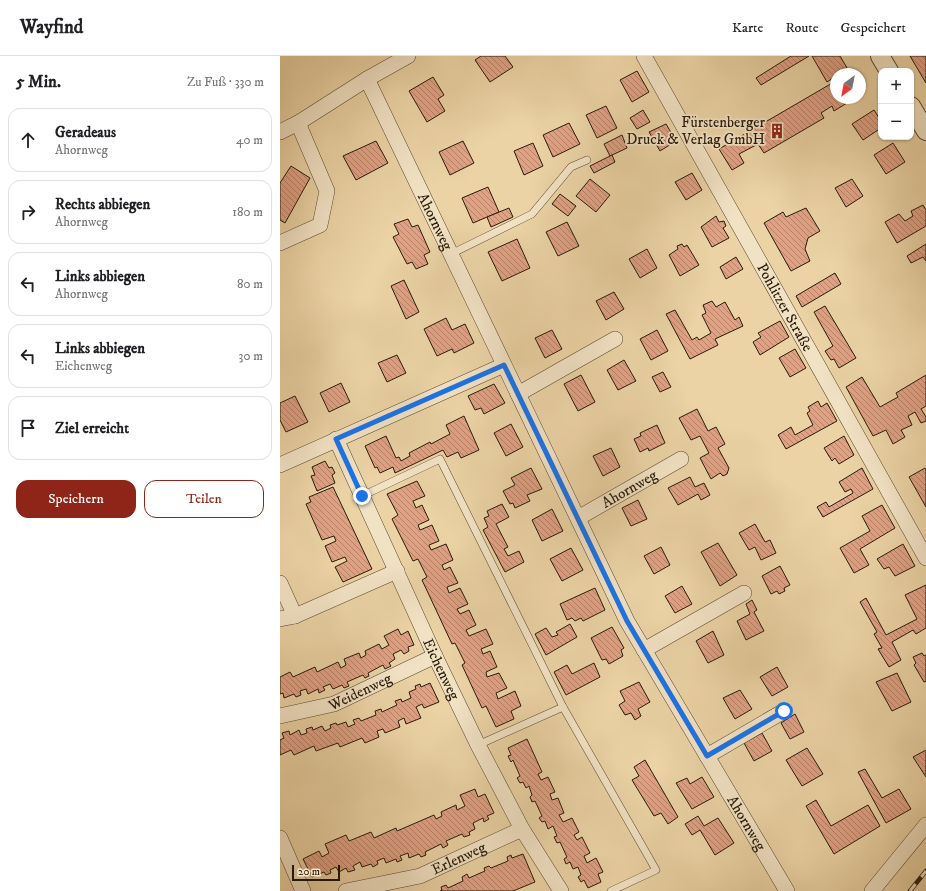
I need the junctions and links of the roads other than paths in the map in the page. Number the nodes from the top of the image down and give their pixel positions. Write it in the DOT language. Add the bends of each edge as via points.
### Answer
graph roads {
  1 [pos="408,56"];
  2 [pos="644,56"];
  3 [pos="880,56"];
  4 [pos="888,68"];
  5 [pos="367,79"];
  6 [pos="914,111"];
  7 [pos="298,123"];
  8 [pos="926,130"];
  9 [pos="280,132"];
  10 [pos="586,160"];
  11 [pos="280,243"];
  12 [pos="451,254"];
  13 [pos="616,339"];
  14 [pos="504,365"];
  15 [pos="518,394"];
  16 [pos="336,439"];
  17 [pos="681,459"];
  18 [pos="280,464"];
  19 [pos="362,496"];
  20 [pos="578,518"];
  21 [pos="926,558"];
  22 [pos="397,571"];
  23 [pos="280,583"];
  24 [pos="744,593"];
  25 [pos="295,616"];
  26 [pos="280,619"];
  27 [pos="644,650"];
  28 [pos="435,656"];
  29 [pos="563,707"];
  30 [pos="784,711"];
  31 [pos="280,716"];
  32 [pos="478,745"];
  33 [pos="707,756"];
  34 [pos="926,825"];
  35 [pos="522,830"];
  36 [pos="280,838"];
  37 [pos="303,891"];
  38 [pos="346,891"];
  39 [pos="561,891"];
  40 [pos="611,891"];
  41 [pos="787,891"];
  42 [pos="872,891"];
  1 -- 5 [label="street"];
  2 -- 21 [label="street, Pohlitzer Straße"];
  3 -- 4 [label="street"];
  5 -- 7 [label="street"];
  5 -- 12 [label="street, Ahornweg"];
  6 -- 8 [label="street"];
  7 -- 9 [label="street"];
  7 -- 11 [label="street" via="327,191 320,224"];
  10 -- 12 [label="lane" via="571,167 532,214"];
  12 -- 14 [label="street, Ahornweg"];
  13 -- 15 [label="street"];
  14 -- 15 [label="street, Ahornweg"];
  14 -- 16 [label="street"];
  15 -- 20 [label="street, Ahornweg"];
  16 -- 18 [label="street"];
  16 -- 19 [label="street, Eichenweg"];
  17 -- 20 [label="street, Ahornweg"];
  19 -- 22 [label="street, Eichenweg"];
  19 -- 29 [label="lane" via="440,459"];
  20 -- 27 [label="street, Ahornweg" via="627,621"];
  22 -- 25 [label="street"];
  22 -- 28 [label="street, Eichenweg"];
  23 -- 25 [label="street"];
  24 -- 27 [label="street"];
  25 -- 26 [label="street"];
  27 -- 33 [label="street, Ahornweg"];
  28 -- 31 [label="street, Weidenweg" via="334,704"];
  28 -- 32 [label="street, Eichenweg"];
  29 -- 32 [label="lane"];
  29 -- 40 [label="lane" via="656,870"];
  30 -- 33 [label="street"];
  32 -- 35 [label="street, Eichenweg"];
  33 -- 41 [label="street, Ahornweg"];
  34 -- 42 [label="street"];
  35 -- 38 [label="street, Erlenweg" via="420,876"];
  35 -- 39 [label="street, Eichenweg"];
  36 -- 37 [label="street"];
}
